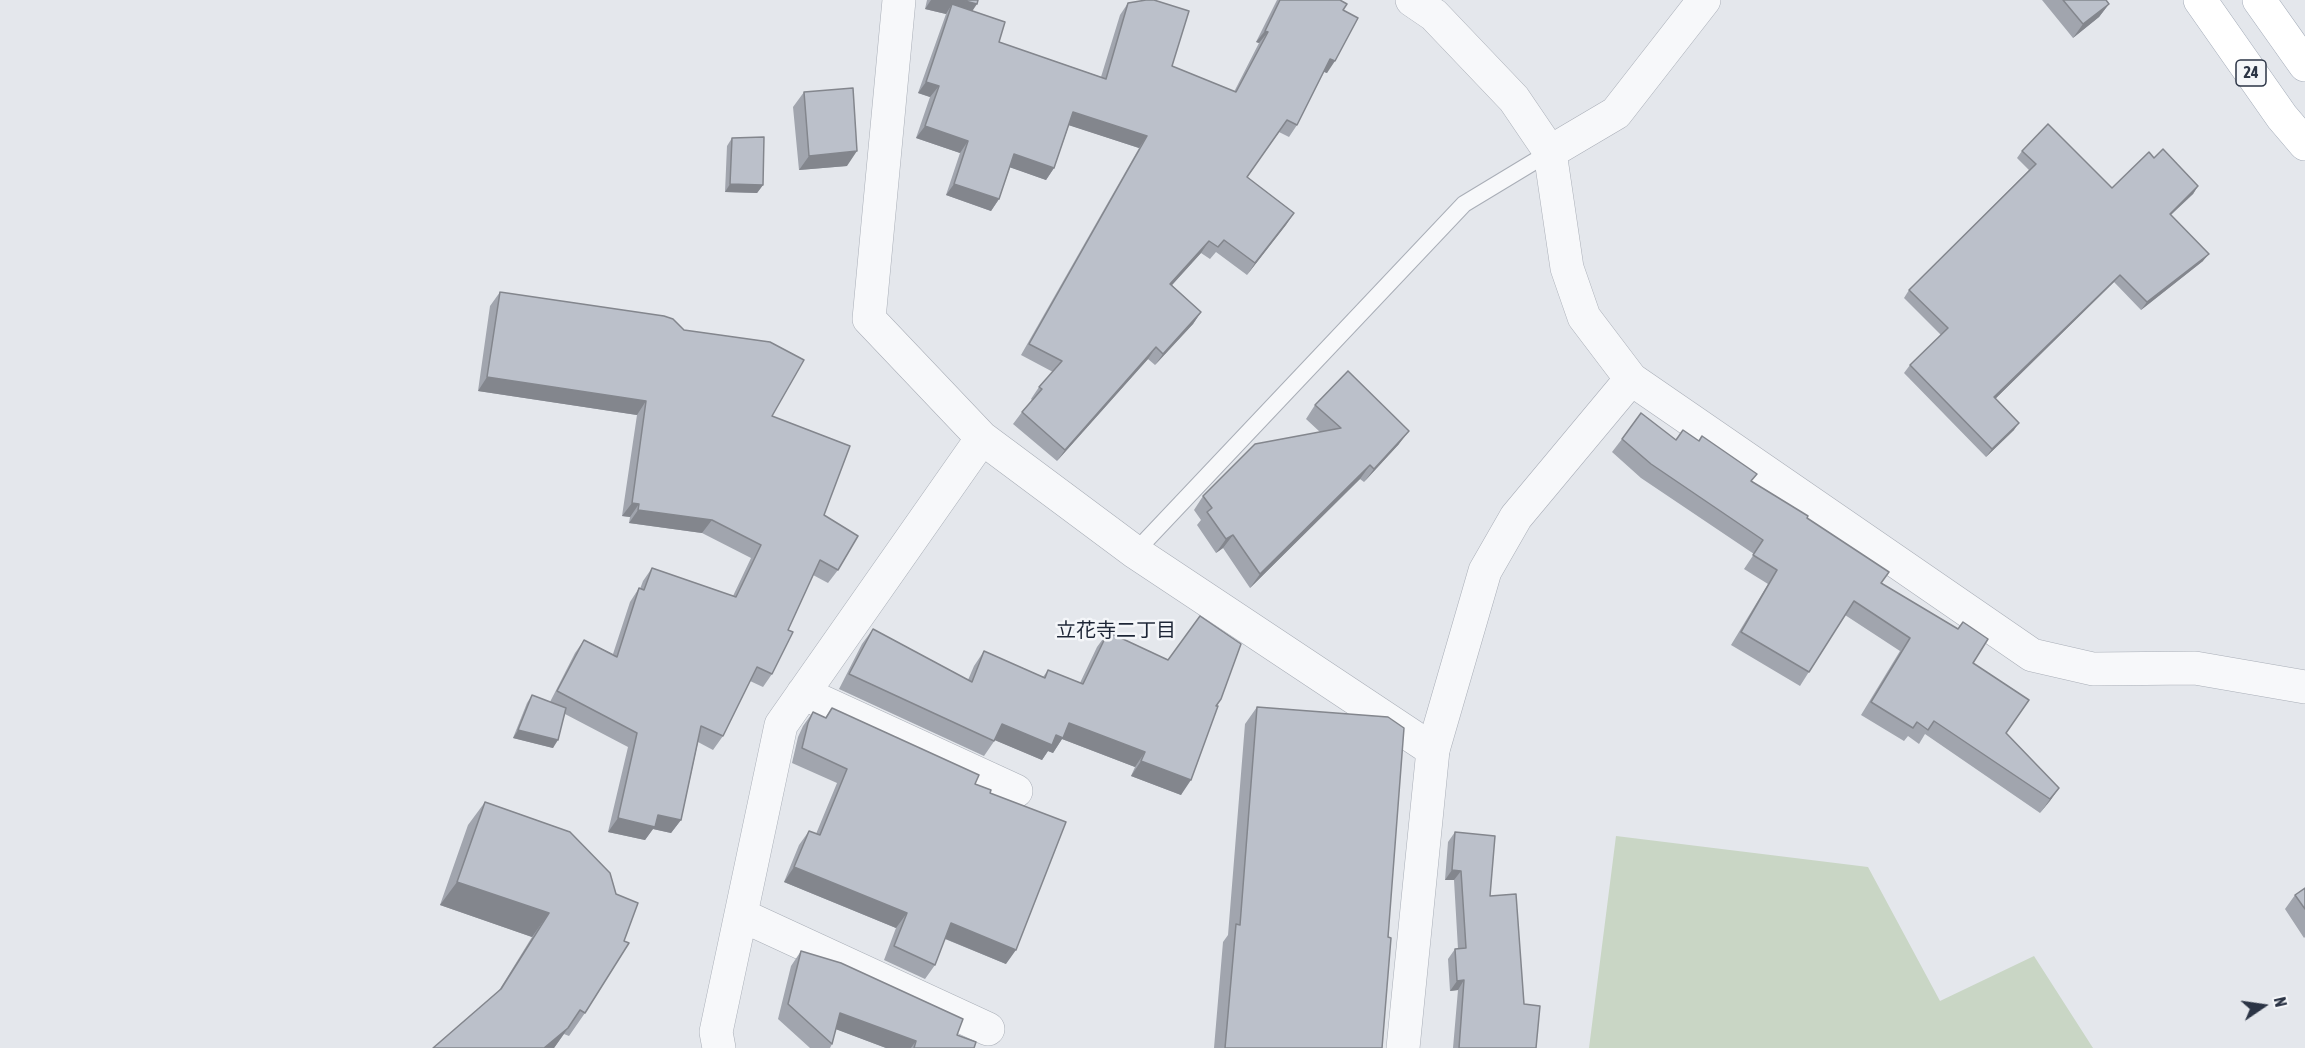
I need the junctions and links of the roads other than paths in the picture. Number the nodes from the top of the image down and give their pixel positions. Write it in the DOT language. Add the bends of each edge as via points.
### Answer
graph roads {
  1 [pos="899,0"];
  2 [pos="1412,0"];
  3 [pos="1704,0"];
  4 [pos="2200,0"];
  5 [pos="2259,0"];
  6 [pos="2305,65"];
  7 [pos="2305,144"];
  8 [pos="1550,152"];
  9 [pos="1631,379"];
  10 [pos="982,438"];
  11 [pos="1135,552"];
  12 [pos="2305,687"];
  13 [pos="803,693"];
  14 [pos="1433,750"];
  15 [pos="1016,791"];
  16 [pos="741,915"];
  17 [pos="988,1029"];
  18 [pos="713,1043"];
  19 [pos="1403,1048"];
  1 -- 10 [label="street" via="868,319"];
  2 -- 8 [label="street" via="1434,15 1514,99"];
  3 -- 8 [label="street" via="1616,113"];
  4 -- 7 [label="main road, 24"];
  5 -- 6 [label="main road"];
  8 -- 9 [label="street" via="1567,268 1584,317"];
  8 -- 11 [label="lane" via="1464,204"];
  9 -- 12 [label="street" via="2032,655 2093,669 2195,668"];
  9 -- 14 [label="street" via="1516,517 1485,571"];
  10 -- 11 [label="street"];
  10 -- 13 [label="street"];
  11 -- 14 [label="street"];
  13 -- 15 [label="street"];
  13 -- 16 [label="street" via="781,725"];
  14 -- 19 [label="street"];
  16 -- 17 [label="street"];
  16 -- 18 [label="street"];
}
